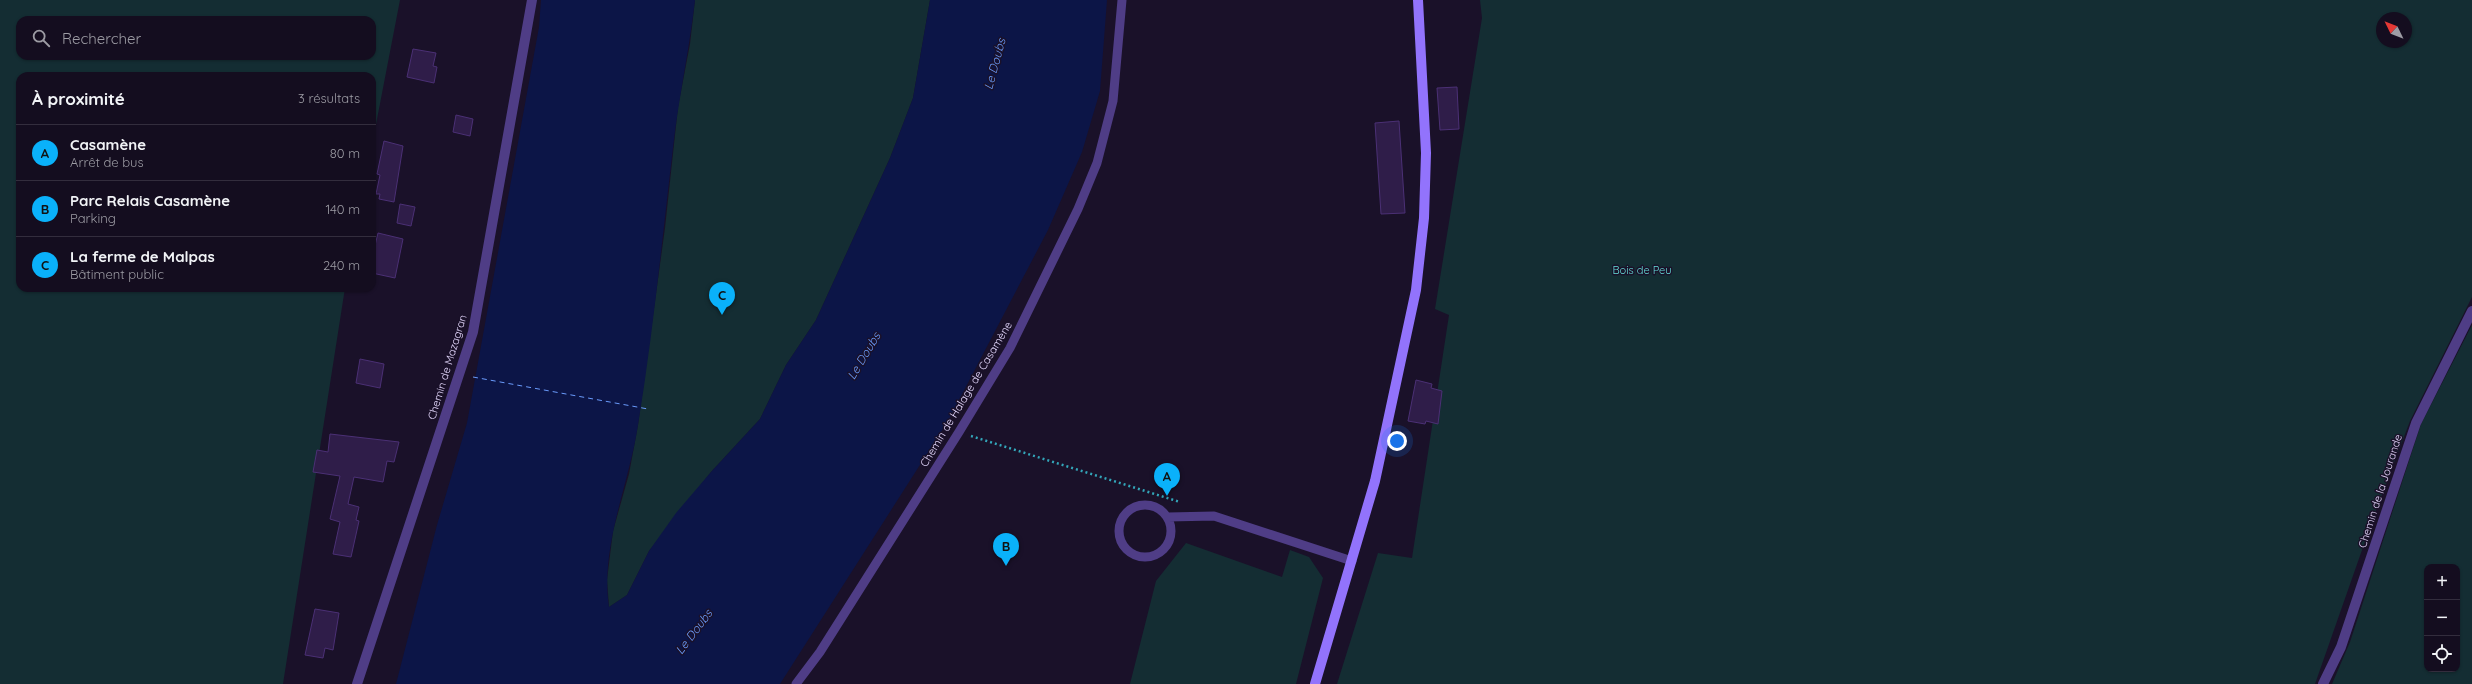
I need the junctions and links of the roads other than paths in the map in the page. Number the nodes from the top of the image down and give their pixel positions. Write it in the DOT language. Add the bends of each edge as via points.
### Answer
graph roads {
  1 [pos="532,0"];
  2 [pos="1122,0"];
  3 [pos="1418,0"];
  4 [pos="2472,311"];
  5 [pos="1169,521"];
  6 [pos="1352,561"];
  7 [pos="357,684"];
  8 [pos="796,684"];
  9 [pos="1315,684"];
  10 [pos="2323,684"];
  1 -- 7 [label="street, Chemin de Mazagran" via="473,332"];
  2 -- 8 [label="lane, Chemin de Halage de Casamène" via="1113,101 1097,163 1078,209 1010,348 960,432 824,646"];
  3 -- 6 [label="main road" via="1426,153 1424,218 1416,290 1383,451"];
  4 -- 10 [label="street, Chemin de la Jourande" via="2416,423 2341,648"];
  5 -- 5 [label="lane" via="1162,510 1147,504 1131,509 1121,522 1120,538 1130,552 1138,556 1151,556 1163,550 1169,543"];
  5 -- 6 [label="lane" via="1214,516"];
  6 -- 9 [label="main road"];
}
